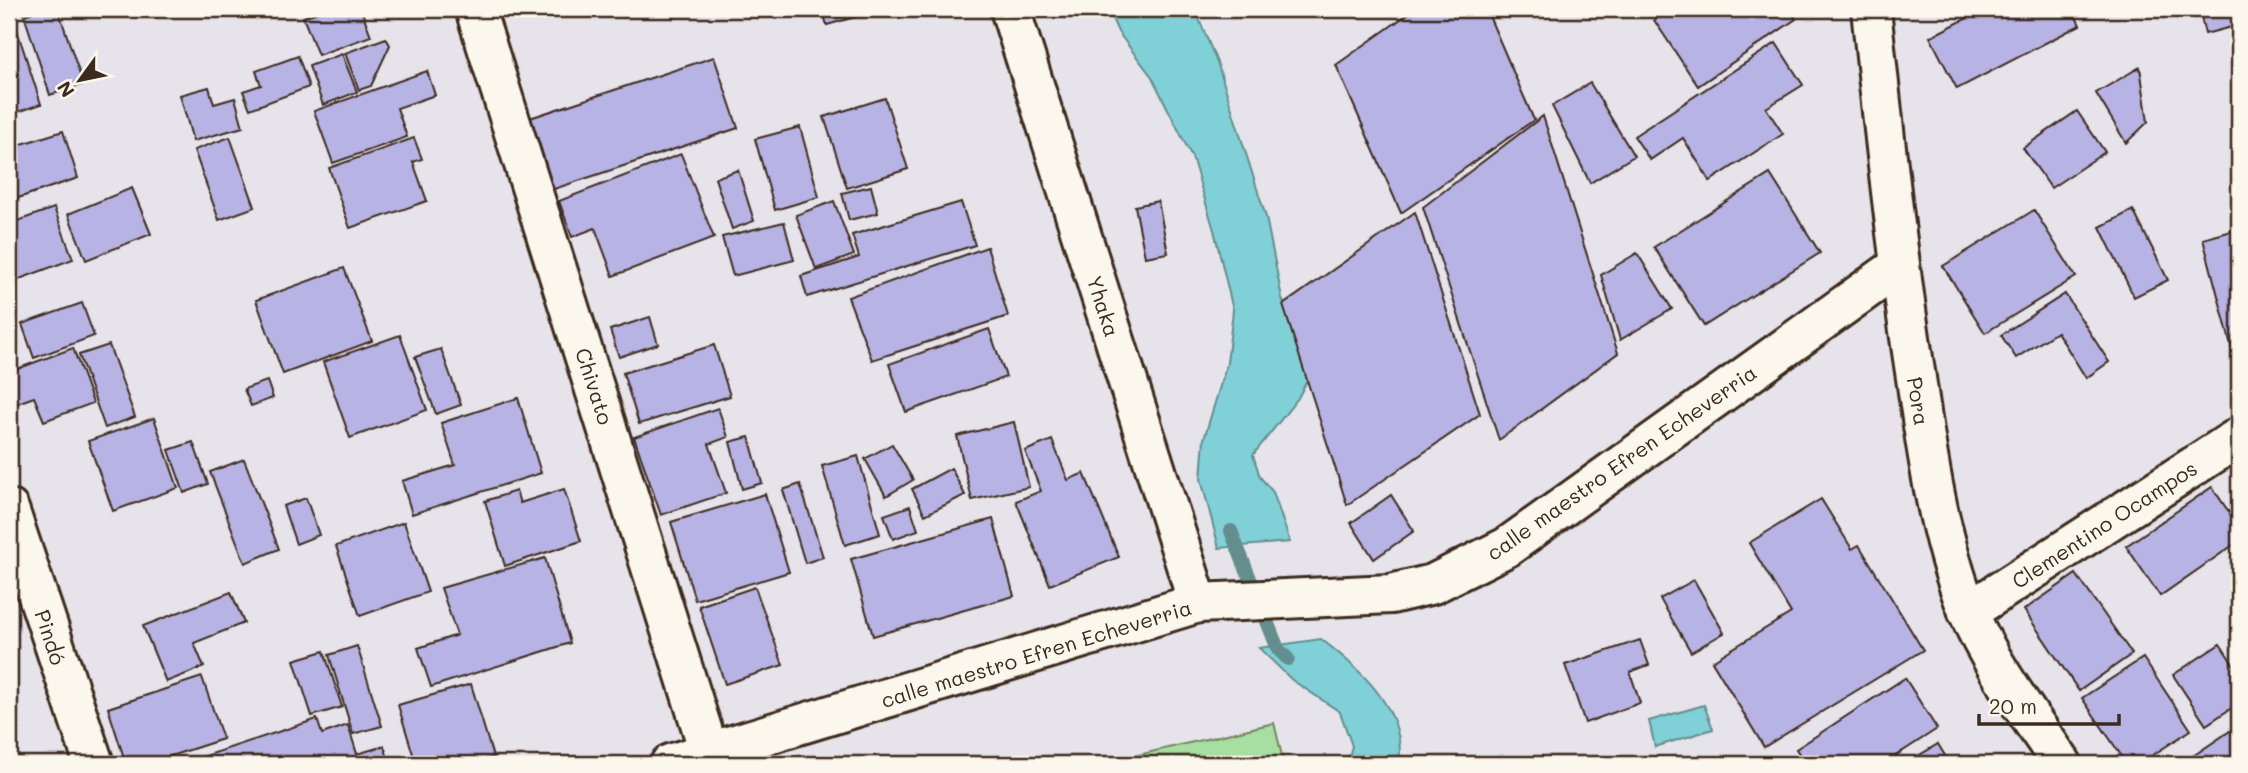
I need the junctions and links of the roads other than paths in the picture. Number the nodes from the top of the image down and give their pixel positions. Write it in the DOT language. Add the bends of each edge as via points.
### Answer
graph roads {
  1 [pos="475,9"];
  2 [pos="1010,9"];
  3 [pos="1871,9"];
  4 [pos="1899,266"];
  5 [pos="2239,437"];
  6 [pos="9,509"];
  7 [pos="1198,603"];
  8 [pos="1968,612"];
  9 [pos="712,758"];
  10 [pos="94,764"];
  11 [pos="670,764"];
  12 [pos="2063,764"];
  1 -- 9 [label="street, Chivato"];
  2 -- 7 [label="street, Yhaka"];
  3 -- 4 [label="street, Pora"];
  4 -- 7 [label="street, calle maestro Efren Echeverria" via="1507,547 1433,584 1391,594"];
  4 -- 8 [label="street, Pora" via="1924,435"];
  5 -- 8 [label="street, Clementino Ocampos"];
  6 -- 10 [label="street, Pindó"];
  7 -- 9 [label="street, calle maestro Efren Echeverria"];
  8 -- 12 [label="street, Pora" via="2004,677"];
  9 -- 11 [label="street, calle maestro Efren Echeverria"];
}
